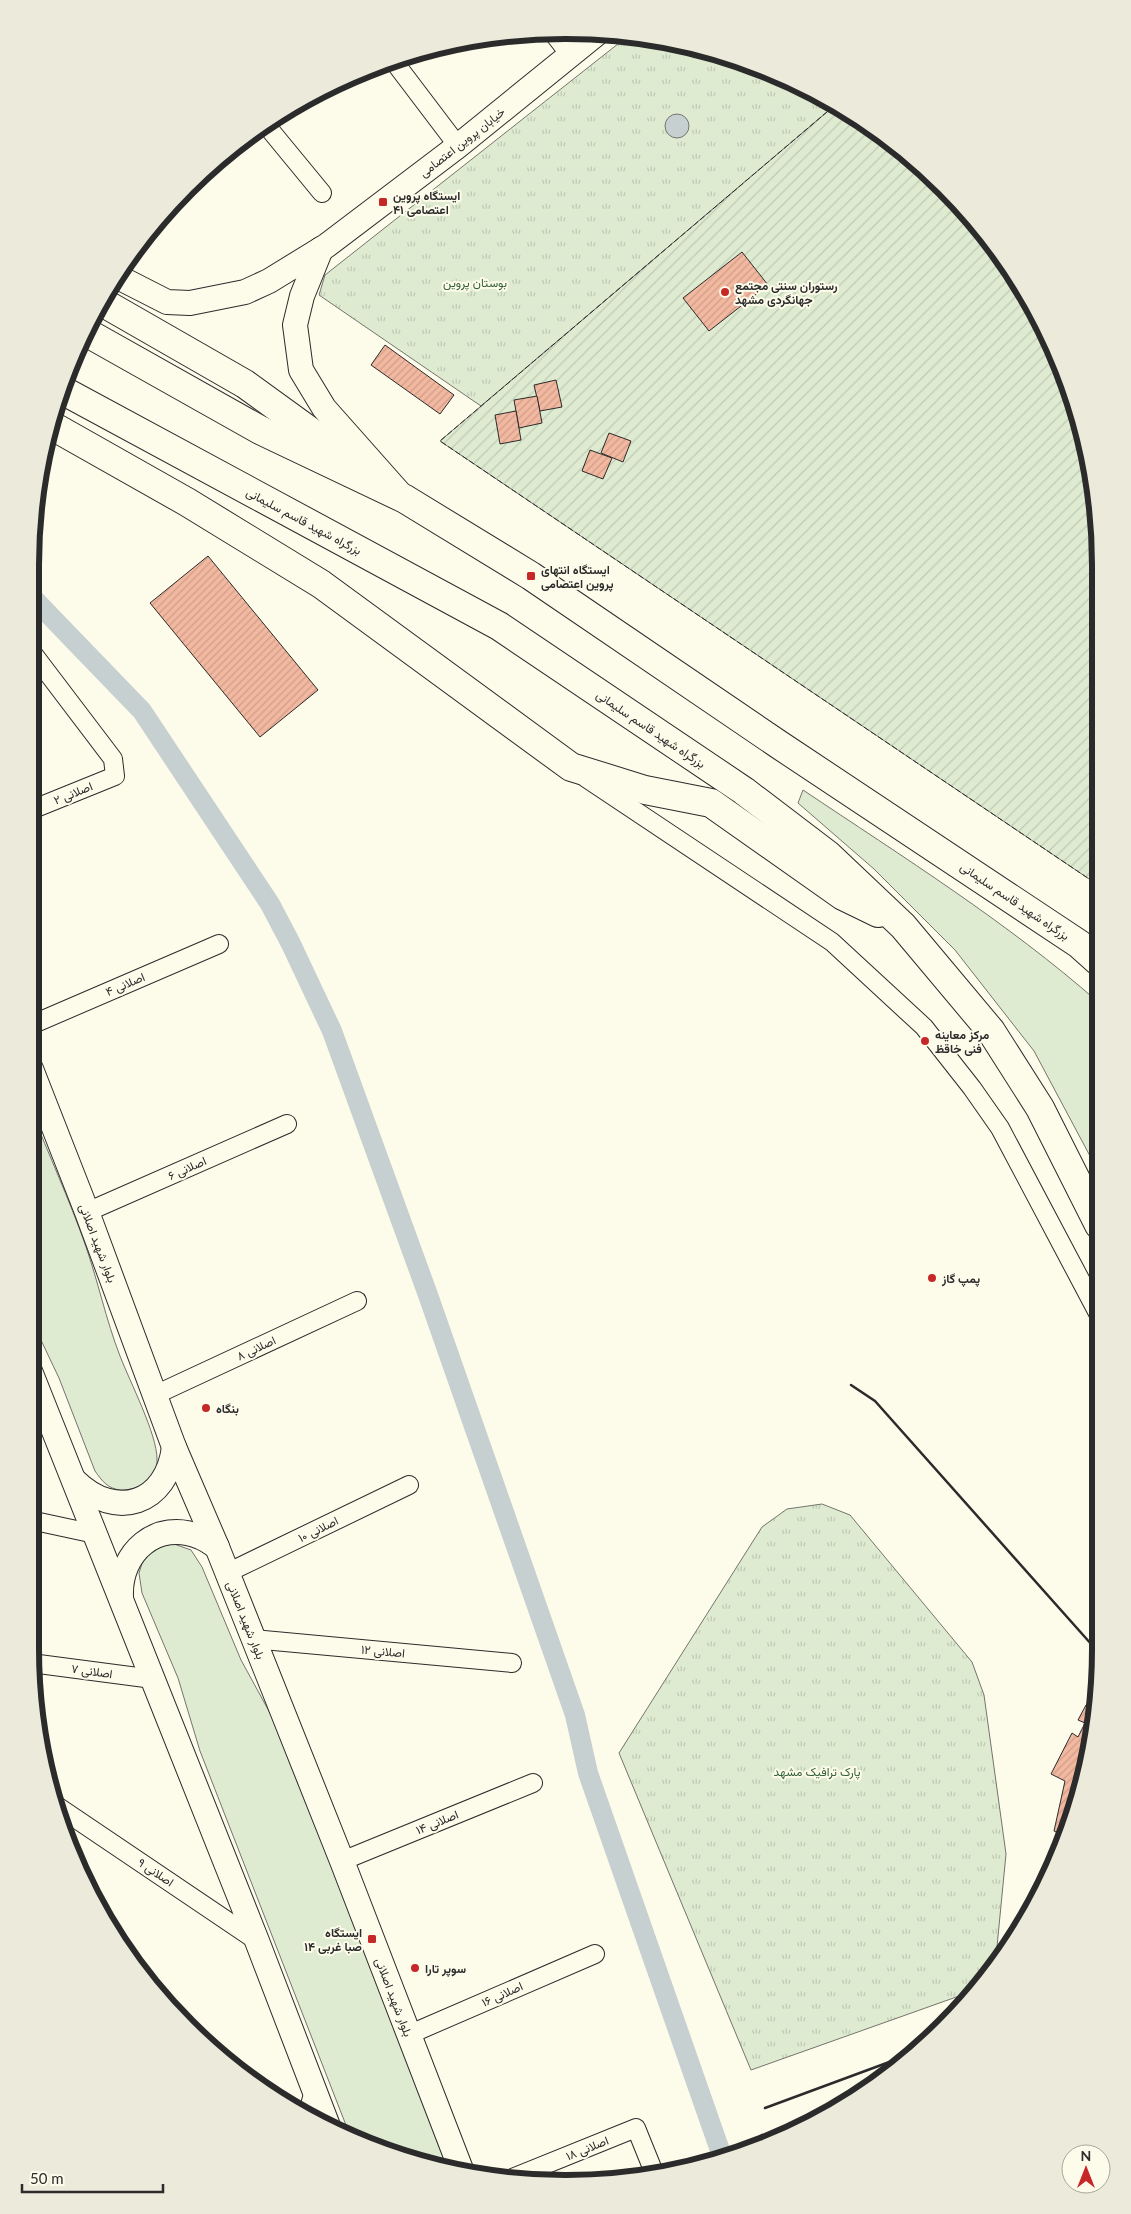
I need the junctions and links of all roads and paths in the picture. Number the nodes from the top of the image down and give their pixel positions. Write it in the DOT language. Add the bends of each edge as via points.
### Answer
graph roads {
  1 [pos="558,39"];
  2 [pos="589,40"];
  3 [pos="570,55"];
  4 [pos="398,66"];
  5 [pos="270,130"];
  6 [pos="458,146"];
  7 [pos="322,193"];
  8 [pos="321,249"];
  9 [pos="124,279"];
  10 [pos="107,305"];
  11 [pos="92,335"];
  12 [pos="68,393"];
  13 [pos="57,429"];
  14 [pos="405,499"];
  15 [pos="39,662"];
  16 [pos="572,767"];
  17 [pos="39,807"];
  18 [pos="904,926"];
  19 [pos="219,944"];
  20 [pos="1092,954"];
  21 [pos="39,1021"];
  22 [pos="39,1089"];
  23 [pos="287,1124"];
  24 [pos="87,1212"];
  25 [pos="1092,1213"];
  26 [pos="357,1301"];
  27 [pos="1092,1302"];
  28 [pos="39,1393"];
  29 [pos="155,1395"];
  30 [pos="174,1447"];
  31 [pos="75,1481"];
  32 [pos="409,1485"];
  33 [pos="39,1522"];
  34 [pos="95,1534"];
  35 [pos="217,1547"];
  36 [pos="227,1573"];
  37 [pos="122,1601"];
  38 [pos="253,1639"];
  39 [pos="512,1663"];
  40 [pos="39,1664"];
  41 [pos="153,1679"];
  42 [pos="533,1782"];
  43 [pos="65,1811"];
  44 [pos="342,1861"];
  45 [pos="257,1941"];
  46 [pos="595,1954"];
  47 [pos="408,2035"];
  48 [pos="314,2091"];
  49 [pos="309,2109"];
  50 [pos="324,2116"];
  51 [pos="459,2164"];
  52 [pos="653,2168"];
  53 [pos="524,2173"];
  1 -- 3 [label="street"];
  2 -- 3 [label="main road, خیابان پروین اعتصامی"];
  3 -- 6 [label="main road, خیابان پروین اعتصامی"];
  4 -- 6 [label="street"];
  5 -- 7 [label="street"];
  6 -- 8 [label="main road, خیابان پروین اعتصامی"];
  8 -- 9 [label="main road, خیابان پروین اعتصامی" via="245,292 190,303 167,302"];
  8 -- 14 [label="main road" via="302,296 296,325 301,370 324,408"];
  10 -- 14 [label="highway" via="245,384"];
  11 -- 14 [label="highway, بزرگراه شهید قاسم سلیمانی" via="260,430"];
  12 -- 18 [label="highway, بزرگراه شهید قاسم سلیمانی" via="499,626 744,791 828,855"];
  13 -- 16 [label="highway" via="187,502 320,584"];
  14 -- 20 [label="highway, بزرگراه شهید قاسم سلیمانی" via="531,576"];
  15 -- 17 [label="street, اصلانی ۲" via="113,759 115,776"];
  16 -- 18 [label="highway" via="645,790 711,803 843,896"];
  16 -- 27 [label="street" via="603,791 832,942 924,1028 1000,1128"];
  18 -- 25 [label="highway, بزرگراه شهید قاسم سلیمانی" via="991,1031 1040,1108"];
  19 -- 21 [label="street, اصلانی ۴"];
  22 -- 24 [label="main road, بلوار شهید اصلانی"];
  23 -- 24 [label="street, اصلانی ۶"];
  24 -- 29 [label="main road, بلوار شهید اصلانی"];
  26 -- 29 [label="street, اصلانی ۸"];
  28 -- 31 [label="main road"];
  29 -- 30 [label="main road, بلوار شهید اصلانی"];
  30 -- 31 [label="main road" via="172,1464 164,1480 137,1500 103,1501 88,1494"];
  30 -- 35 [label="main road, بلوار شهید اصلانی"];
  31 -- 34 [label="main road"];
  32 -- 36 [label="street, اصلانی ۱۰"];
  33 -- 34 [label="street"];
  34 -- 37 [label="main road"];
  35 -- 36 [label="main road, بلوار شهید اصلانی"];
  35 -- 37 [label="main road" via="202,1537 184,1532 166,1533 149,1539 135,1550 125,1566 120,1583"];
  36 -- 38 [label="main road, بلوار شهید اصلانی"];
  37 -- 41 [label="main road"];
  38 -- 39 [label="street, اصلانی ۱۲"];
  38 -- 44 [label="main road, بلوار شهید اصلانی"];
  40 -- 41 [label="street, اصلانی ۷"];
  41 -- 45 [label="main road"];
  42 -- 44 [label="street, اصلانی ۱۴"];
  43 -- 45 [label="street, اصلانی ۹"];
  44 -- 47 [label="main road, بلوار شهید اصلانی"];
  45 -- 48 [label="main road"];
  46 -- 47 [label="street, اصلانی ۱۶"];
  47 -- 51 [label="main road, بلوار شهید اصلانی"];
  48 -- 49 [label="street"];
  48 -- 50 [label="main road"];
  52 -- 53 [label="street, اصلانی ۱۸" via="636,2128"];
}
